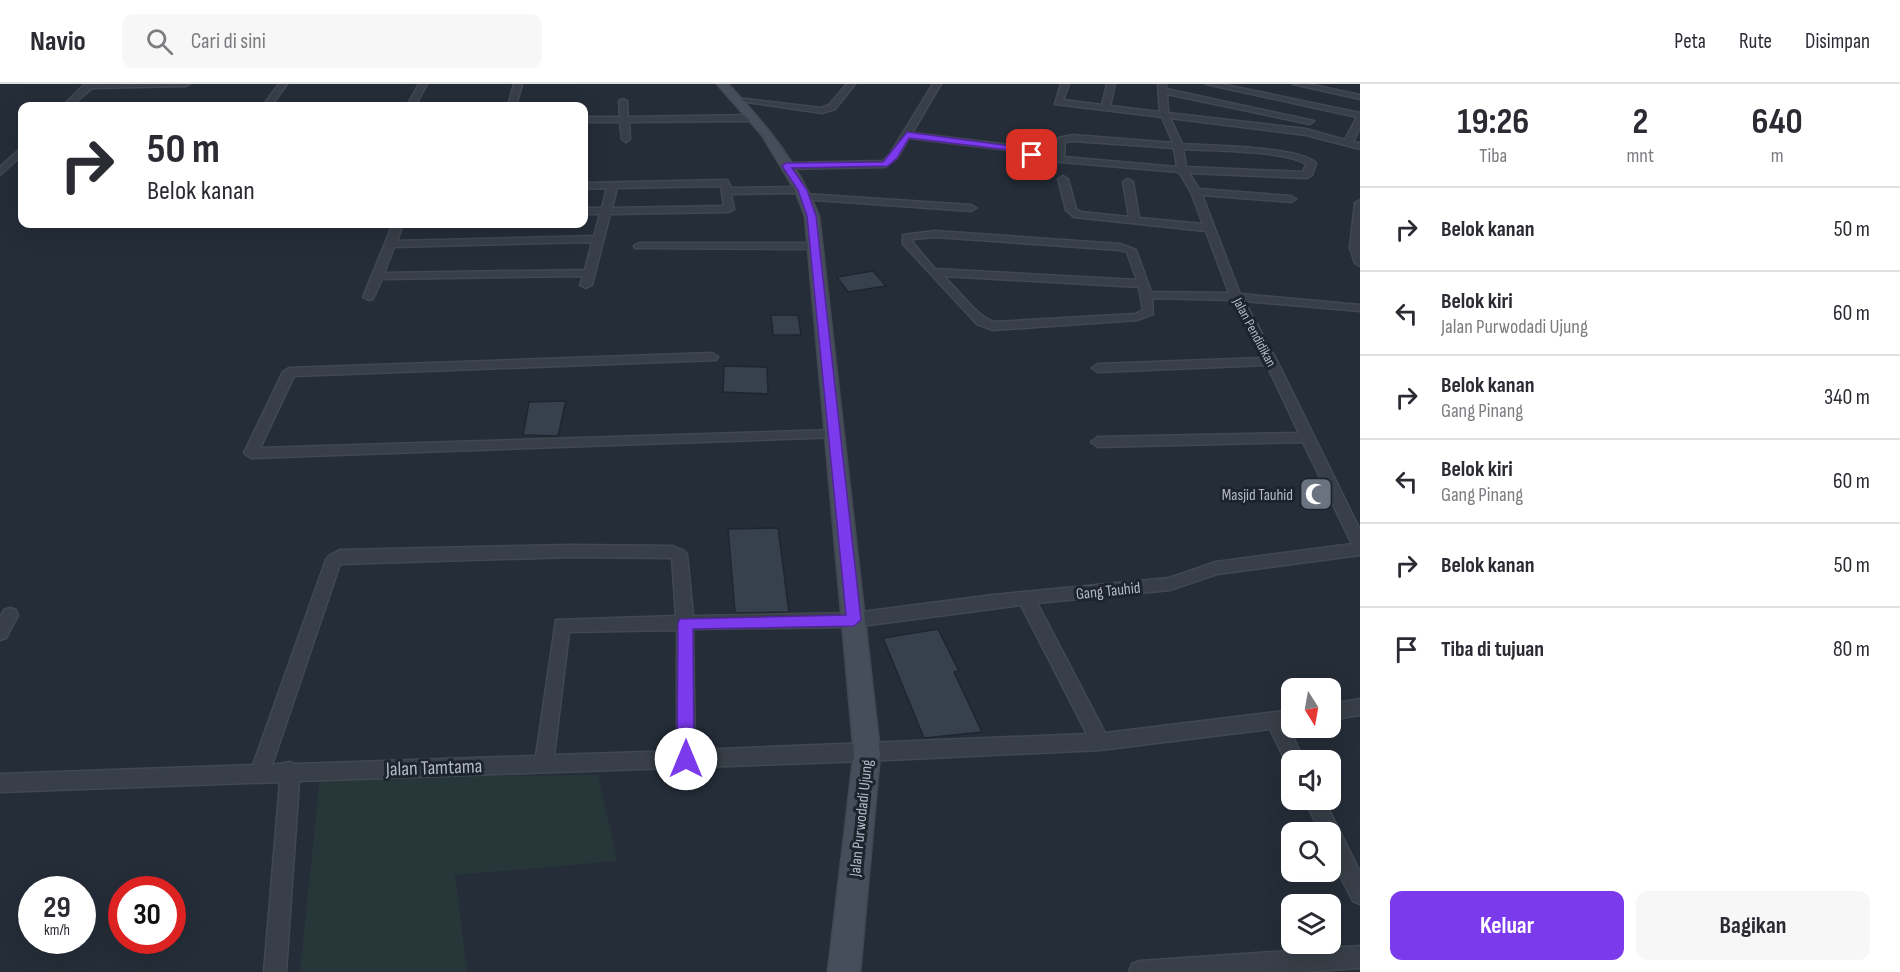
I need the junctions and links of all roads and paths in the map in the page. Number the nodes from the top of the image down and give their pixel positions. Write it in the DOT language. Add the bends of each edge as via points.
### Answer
graph roads {
  1 [pos="186,84"];
  2 [pos="283,84"];
  3 [pos="423,84"];
  4 [pos="518,84"];
  5 [pos="722,84"];
  6 [pos="851,84"];
  7 [pos="937,84"];
  8 [pos="1065,84"];
  9 [pos="1111,84"];
  10 [pos="1210,84"];
  11 [pos="1297,84"];
  12 [pos="88,87"];
  13 [pos="1161,87"];
  14 [pos="1360,97"];
  15 [pos="736,100"];
  16 [pos="623,101"];
  17 [pos="72,102"];
  18 [pos="270,102"];
  19 [pos="413,102"];
  20 [pos="513,102"];
  21 [pos="1316,105"];
  22 [pos="1106,106"];
  23 [pos="1164,113"];
  24 [pos="1360,117"];
  25 [pos="753,118"];
  26 [pos="588,120"];
  27 [pos="625,120"];
  28 [pos="1310,121"];
  29 [pos="1306,132"];
  30 [pos="907,135"];
  31 [pos="626,140"];
  32 [pos="1348,143"];
  33 [pos="1178,145"];
  34 [pos="1360,146"];
  35 [pos="18,154"];
  36 [pos="1059,158"];
  37 [pos="786,166"];
  38 [pos="1182,170"];
  39 [pos="0,172"];
  40 [pos="1063,179"];
  41 [pos="1128,182"];
  42 [pos="613,185"];
  43 [pos="588,186"];
  44 [pos="727,191"];
  45 [pos="1196,192"];
  46 [pos="804,194"];
  47 [pos="1291,199"];
  48 [pos="1360,203"];
  49 [pos="971,208"];
  50 [pos="588,211"];
  51 [pos="606,211"];
  52 [pos="1135,221"];
  53 [pos="396,228"];
  54 [pos="1209,228"];
  55 [pos="599,239"];
  56 [pos="390,244"];
  57 [pos="639,246"];
  58 [pos="814,246"];
  59 [pos="1360,263"];
  60 [pos="932,272"];
  61 [pos="589,273"];
  62 [pos="378,276"];
  63 [pos="586,285"];
  64 [pos="1146,290"];
  65 [pos="369,297"];
  66 [pos="1236,297"];
  67 [pos="1360,308"];
  68 [pos="712,357"];
  69 [pos="1271,361"];
  70 [pos="1098,368"];
  71 [pos="834,434"];
  72 [pos="1307,436"];
  73 [pos="1098,442"];
  74 [pos="1360,547"];
  75 [pos="1026,598"];
  76 [pos="10,615"];
  77 [pos="854,620"];
  78 [pos="685,623"];
  79 [pos="0,633"];
  80 [pos="1360,707"];
  81 [pos="1341,710"];
  82 [pos="1281,719"];
  83 [pos="1100,742"];
  84 [pos="867,753"];
  85 [pos="686,759"];
  86 [pos="544,764"];
  87 [pos="290,771"];
  88 [pos="260,772"];
  89 [pos="0,783"];
  90 [pos="1341,855"];
  91 [pos="1360,894"];
  92 [pos="1360,957"];
  93 [pos="275,972"];
  94 [pos="844,972"];
  95 [pos="1140,972"];
  1 -- 12 [label="street"];
  2 -- 18 [label="street"];
  3 -- 19 [label="street"];
  4 -- 20 [label="street"];
  5 -- 15 [label="street, Jalan Purwodadi Ujung"];
  6 -- 15 [label="street" via="832,107 822,111"];
  7 -- 30 [label="street"];
  8 -- 22 [label="street" via="1058,102"];
  9 -- 22 [label="street"];
  10 -- 21 [label="street"];
  11 -- 14 [label="street"];
  12 -- 17 [label="street"];
  13 -- 23 [label="street, Jalan Pendidikan"];
  13 -- 28 [label="street"];
  15 -- 25 [label="street, Jalan Purwodadi Ujung"];
  16 -- 27 [label="street"];
  21 -- 24 [label="street"];
  21 -- 28 [label="street"];
  22 -- 23 [label="street"];
  23 -- 29 [label="street"];
  23 -- 33 [label="street, Jalan Pendidikan"];
  24 -- 32 [label="street"];
  25 -- 27 [label="street"];
  25 -- 37 [label="street, Jalan Purwodadi Ujung" via="767,133"];
  26 -- 27 [label="street"];
  27 -- 31 [label="street"];
  28 -- 29 [label="street"];
  29 -- 32 [label="street"];
  30 -- 36 [label="street"];
  30 -- 37 [label="street" via="885,164"];
  32 -- 34 [label="street"];
  33 -- 36 [label="street" via="1065,138 1058,144"];
  33 -- 38 [label="street, Jalan Pendidikan"];
  33 -- 38 [label="street" via="1281,154 1311,163 1307,176"];
  35 -- 39 [label="street"];
  36 -- 38 [label="street"];
  37 -- 46 [label="street, Jalan Purwodadi Ujung"];
  38 -- 45 [label="street, Jalan Pendidikan"];
  40 -- 52 [label="street" via="1074,214"];
  41 -- 52 [label="street"];
  42 -- 43 [label="street"];
  42 -- 44 [label="street" via="725,183"];
  42 -- 51 [label="street"];
  44 -- 46 [label="street"];
  44 -- 51 [label="street" via="729,209"];
  45 -- 47 [label="street"];
  45 -- 54 [label="street, Jalan Pendidikan"];
  46 -- 49 [label="street"];
  46 -- 58 [label="street, Jalan Purwodadi Ujung" via="812,216"];
  48 -- 59 [label="street" via="1355,248"];
  50 -- 51 [label="street"];
  51 -- 55 [label="street"];
  52 -- 54 [label="street"];
  53 -- 56 [label="street"];
  54 -- 66 [label="street, Jalan Pendidikan"];
  55 -- 56 [label="street"];
  55 -- 61 [label="street"];
  56 -- 62 [label="street"];
  57 -- 58 [label="street"];
  58 -- 71 [label="street, Jalan Purwodadi Ujung"];
  60 -- 64 [label="street"];
  60 -- 64 [label="street" via="987,325 1137,317 1149,312"];
  60 -- 64 [label="street" via="907,237 935,234 1128,248"];
  61 -- 62 [label="street"];
  61 -- 63 [label="street"];
  62 -- 65 [label="street"];
  64 -- 66 [label="street"];
  66 -- 67 [label="street"];
  66 -- 69 [label="street, Jalan Pendidikan"];
  68 -- 71 [label="street" via="289,372 251,453"];
  69 -- 70 [label="street"];
  69 -- 72 [label="street, Jalan Pendidikan"];
  71 -- 77 [label="street, Jalan Purwodadi Ujung"];
  72 -- 73 [label="street"];
  72 -- 74 [label="street, Jalan Pendidikan"];
  74 -- 75 [label="street, Gang Tauhid" via="1216,568 1170,584"];
  75 -- 77 [label="street, Gang Tauhid"];
  75 -- 83 [label="street"];
  76 -- 79 [label="street"];
  77 -- 78 [label="street, Gang Tauhid"];
  77 -- 84 [label="street, Jalan Purwodadi Ujung"];
  78 -- 85 [label="street"];
  78 -- 86 [label="street, Gang Tauhid" via="562,625"];
  78 -- 88 [label="street" via="681,558 673,552 340,556 334,560 323,588"];
  80 -- 81 [label="street"];
  82 -- 83 [label="street, Jalan Tamtama"];
  83 -- 84 [label="street, Jalan Tamtama"];
  84 -- 85 [label="street, Jalan Tamtama"];
  84 -- 94 [label="street, Jalan Purwodadi Ujung"];
  85 -- 86 [label="street, Jalan Tamtama"];
  86 -- 87 [label="street, Jalan Tamtama"];
  87 -- 88 [label="street, Jalan Tamtama"];
  87 -- 93 [label="street"];
  88 -- 89 [label="street, Jalan Tamtama"];
  90 -- 91 [label="street"];
  92 -- 95 [label="street"];
}
